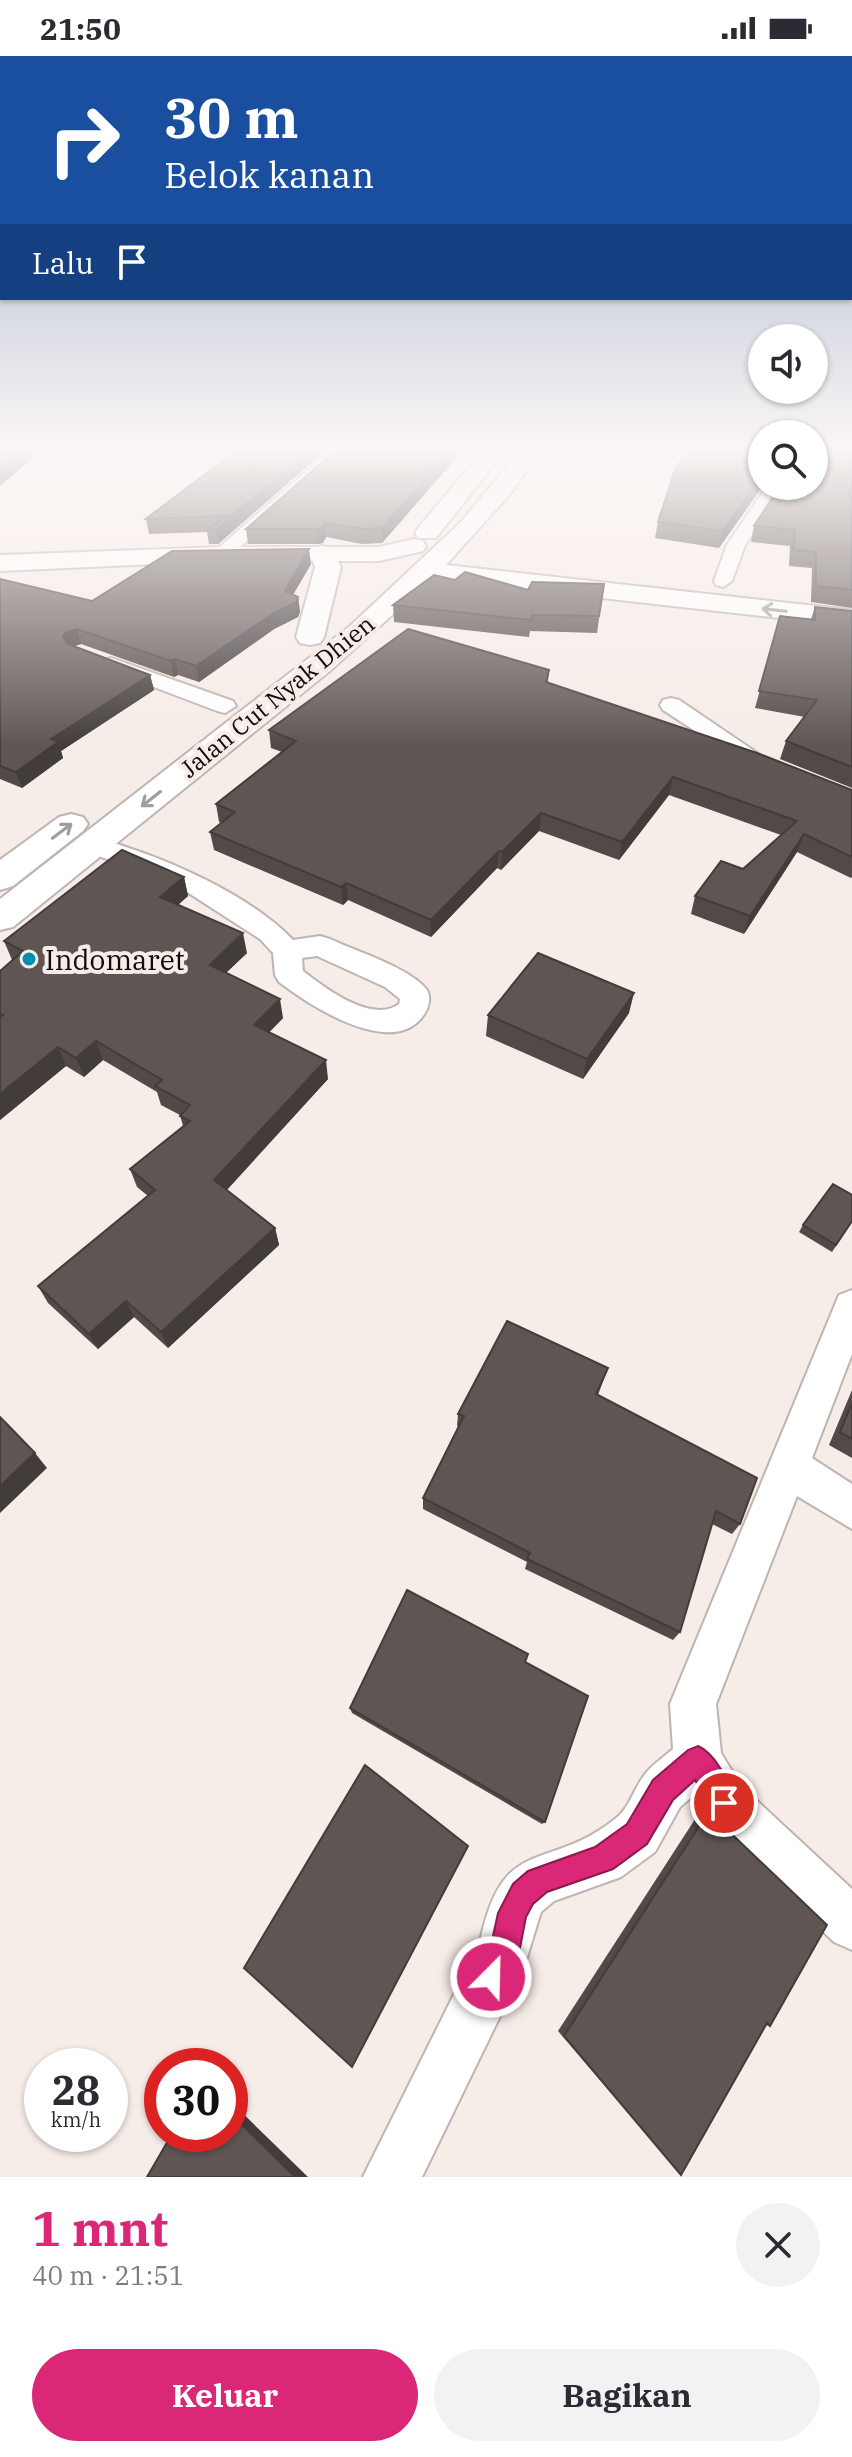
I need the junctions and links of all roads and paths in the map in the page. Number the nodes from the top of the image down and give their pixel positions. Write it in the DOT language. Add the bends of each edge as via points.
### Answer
graph roads {
  1 [pos="227,550"];
  2 [pos="418,550"];
  3 [pos="423,550"];
  4 [pos="734,550"];
  5 [pos="322,553"];
  6 [pos="222,554"];
  7 [pos="413,557"];
  8 [pos="541,558"];
  9 [pos="0,563"];
  10 [pos="630,568"];
  11 [pos="723,581"];
  12 [pos="852,594"];
  13 [pos="852,618"];
  14 [pos="310,637"];
  15 [pos="94,658"];
  16 [pos="671,705"];
  17 [pos="225,706"];
  18 [pos="778,770"];
  19 [pos="93,845"];
  20 [pos="0,878"];
  21 [pos="0,918"];
  22 [pos="287,950"];
  23 [pos="852,1307"];
  24 [pos="788,1467"];
  25 [pos="852,1508"];
  26 [pos="698,1759"];
  27 [pos="852,1924"];
  28 [pos="392,2177"];
  1 -- 6 [label="street"];
  2 -- 7 [label="main road, Jalan Cut Nyak Dhien"];
  3 -- 7 [label="main road, Jalan Cut Nyak Dhien"];
  4 -- 11 [label="street"];
  5 -- 6 [label="main road"];
  5 -- 7 [label="main road"];
  5 -- 14 [label="main road" via="328,567"];
  6 -- 9 [label="main road"];
  7 -- 8 [label="main road"];
  13 -- 7 [label="main road, one-way"];
  7 -- 14 [label="main road, Jalan Cut Nyak Dhien"];
  7 -- 19 [label="main road, Jalan Cut Nyak Dhien, one-way" via="303,679"];
  10 -- 11 [label="main road"];
  11 -- 12 [label="main road"];
  14 -- 17 [label="main road, Jalan Cut Nyak Dhien"];
  15 -- 17 [label="street"];
  16 -- 18 [label="street" via="749,758"];
  20 -- 17 [label="main road, Jalan Cut Nyak Dhien, one-way"];
  19 -- 21 [label="main road, Jalan Cut Nyak Dhien"];
  19 -- 22 [label="street" via="179,875 270,932"];
  23 -- 24 [label="street"];
  24 -- 25 [label="street"];
  24 -- 26 [label="street" via="693,1704"];
  26 -- 27 [label="street" via="724,1803"];
  26 -- 28 [label="street" via="663,1790 637,1834 603,1859 538,1881 523,1894 512,1913 505,1948"];
}
